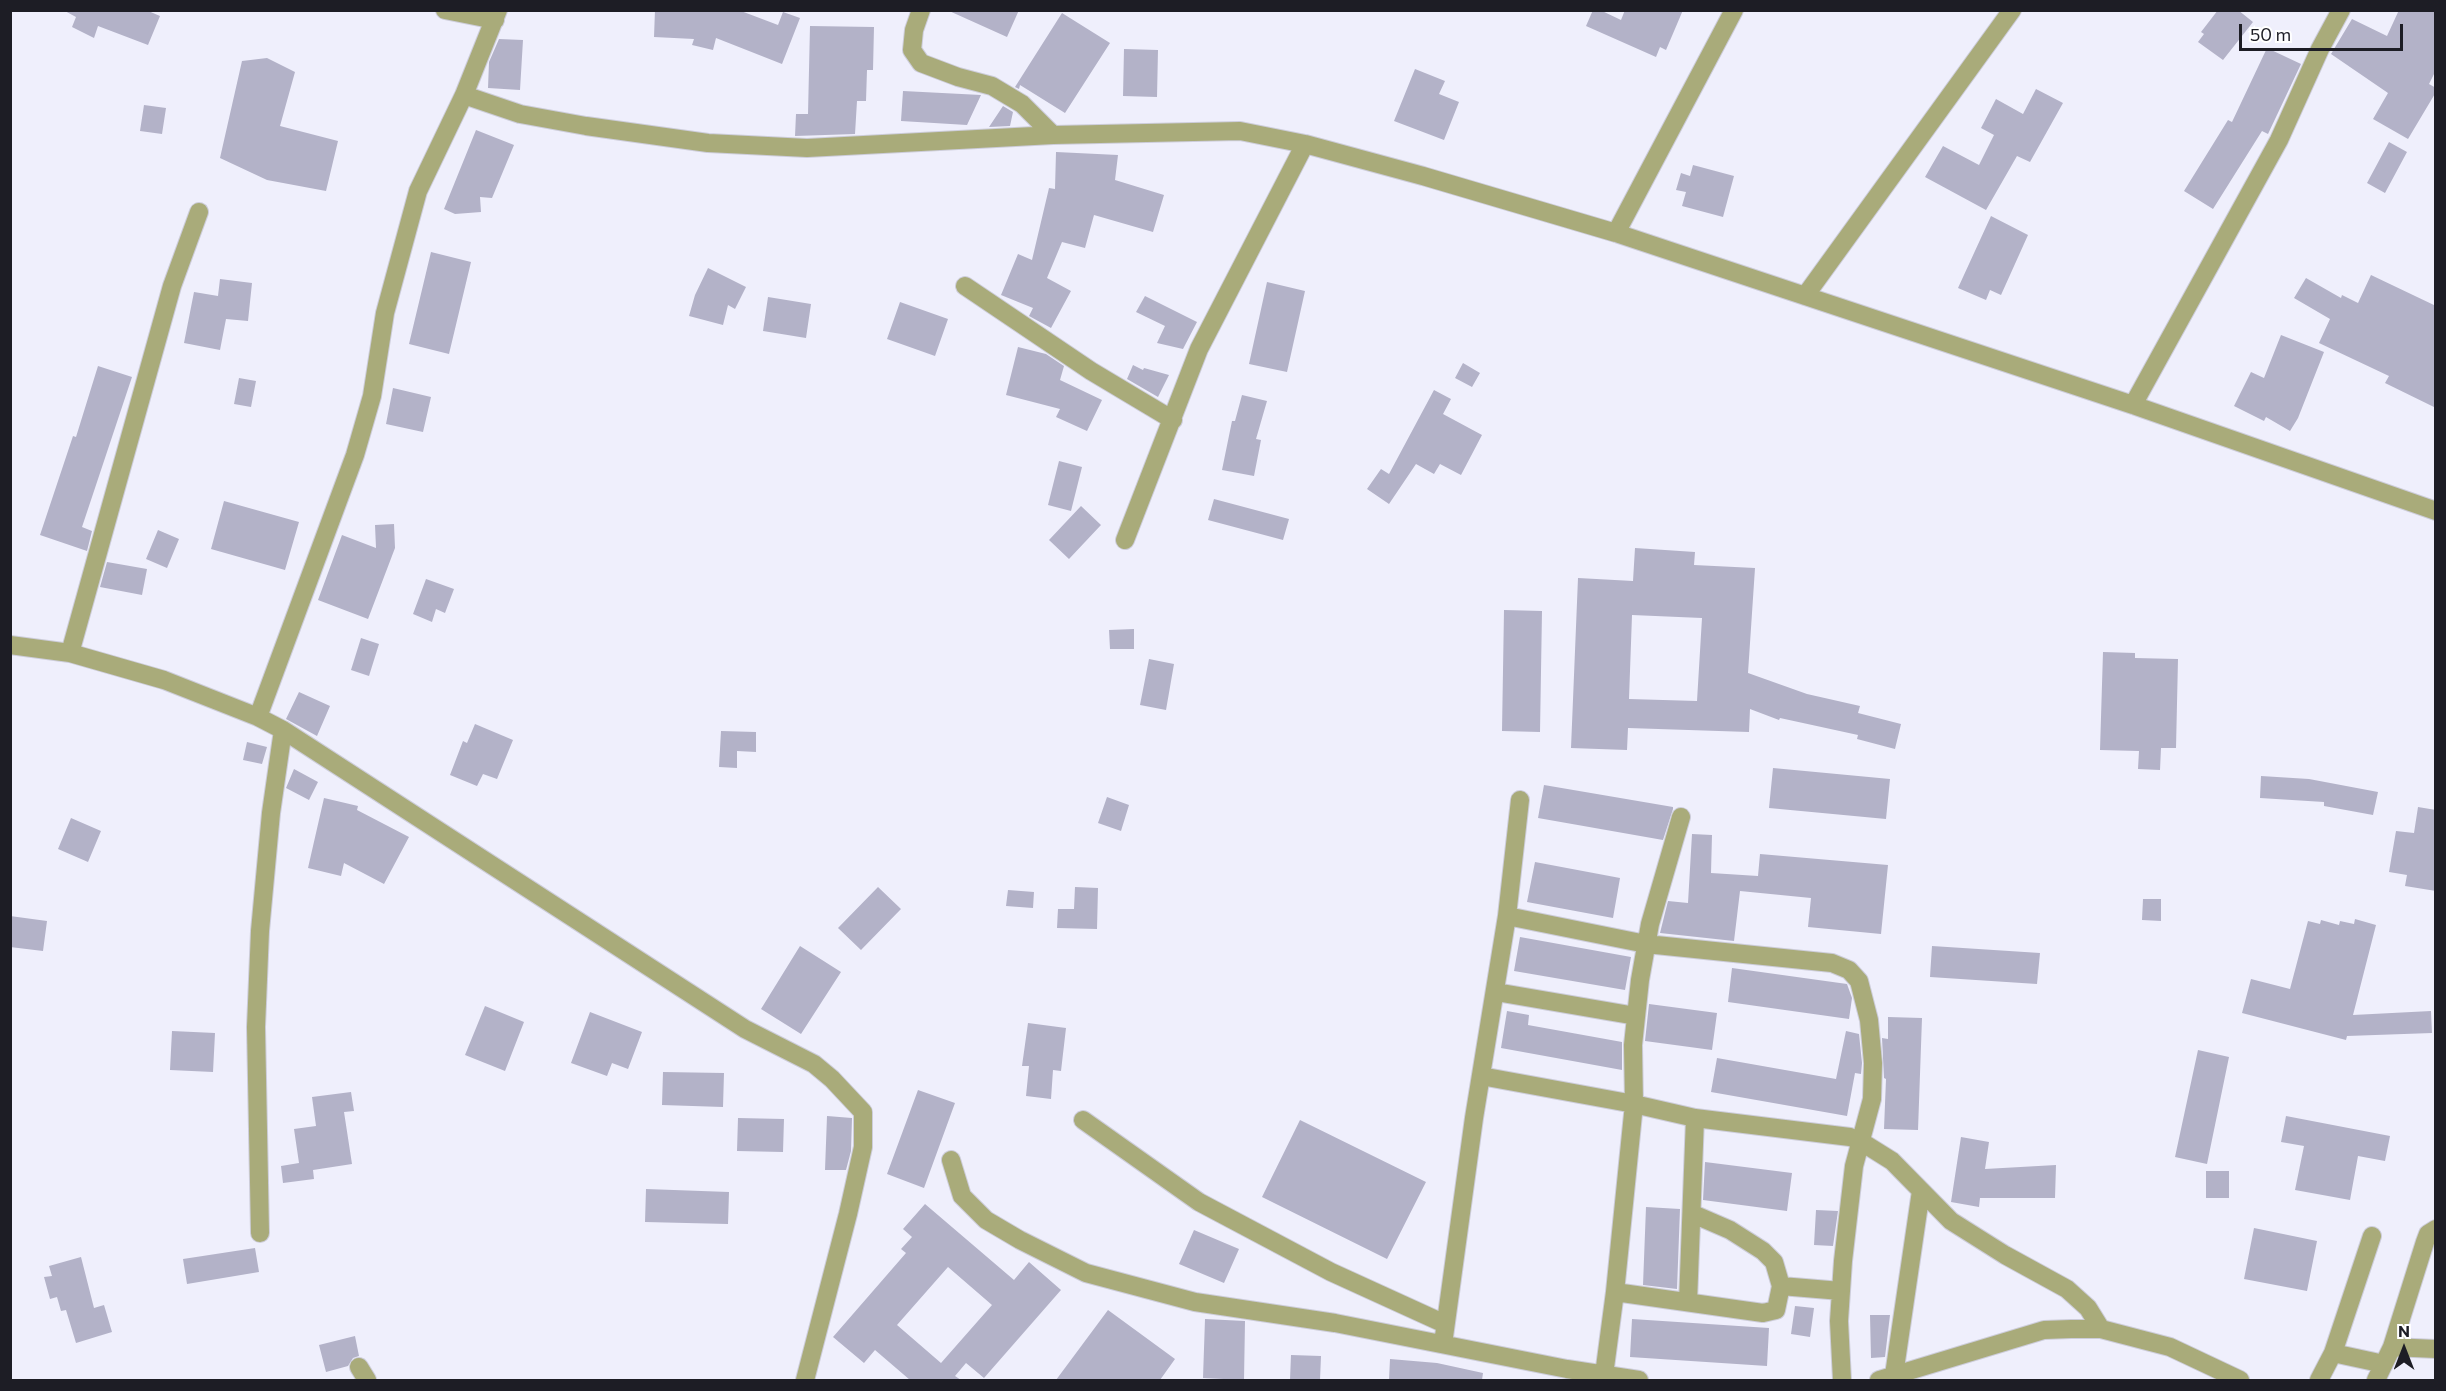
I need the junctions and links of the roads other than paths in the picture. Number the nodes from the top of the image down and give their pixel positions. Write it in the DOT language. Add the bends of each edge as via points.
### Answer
graph roads {
  1 [pos="445,10"];
  2 [pos="921,10"];
  3 [pos="1734,10"];
  4 [pos="2012,10"];
  5 [pos="2341,10"];
  6 [pos="496,15"];
  7 [pos="464,95"];
  8 [pos="1053,135"];
  9 [pos="1305,144"];
  10 [pos="199,212"];
  11 [pos="1616,233"];
  12 [pos="965,286"];
  13 [pos="1805,296"];
  14 [pos="2133,405"];
  15 [pos="1173,420"];
  16 [pos="2436,511"];
  17 [pos="1125,540"];
  18 [pos="10,645"];
  19 [pos="70,653"];
  20 [pos="258,717"];
  21 [pos="283,730"];
  22 [pos="1520,800"];
  23 [pos="1681,817"];
  24 [pos="1507,916"];
  25 [pos="1646,944"];
  26 [pos="1496,992"];
  27 [pos="1636,1016"];
  28 [pos="1481,1076"];
  29 [pos="1635,1104"];
  30 [pos="1695,1118"];
  31 [pos="1083,1120"];
  32 [pos="1860,1141"];
  33 [pos="951,1160"];
  34 [pos="1921,1191"];
  35 [pos="1693,1214"];
  36 [pos="2436,1229"];
  37 [pos="260,1233"];
  38 [pos="2372,1236"];
  39 [pos="1781,1286"];
  40 [pos="1841,1291"];
  41 [pos="1615,1292"];
  42 [pos="1688,1302"];
  43 [pos="1445,1324"];
  44 [pos="2101,1329"];
  45 [pos="1443,1344"];
  46 [pos="2392,1347"];
  47 [pos="2436,1349"];
  48 [pos="2333,1353"];
  49 [pos="2380,1372"];
  50 [pos="1604,1375"];
  51 [pos="1887,1377"];
  52 [pos="805,1380"];
  53 [pos="1639,1380"];
  54 [pos="1842,1380"];
  55 [pos="2240,1380"];
  56 [pos="2319,1380"];
  1 -- 6 [label="street"];
  2 -- 8 [label="street" via="912,50 921,63 992,86 1022,104"];
  3 -- 11 [label="street"];
  4 -- 13 [label="street"];
  5 -- 14 [label="street" via="2279,140"];
  6 -- 7 [label="street"];
  7 -- 8 [label="street" via="520,114 708,143 807,148"];
  7 -- 20 [label="street" via="418,191 385,313 372,396 355,455"];
  8 -- 9 [label="street" via="1240,131"];
  9 -- 11 [label="street"];
  9 -- 15 [label="street" via="1199,349"];
  10 -- 19 [label="street" via="172,286"];
  11 -- 13 [label="street"];
  12 -- 15 [label="street" via="1091,371"];
  13 -- 14 [label="street"];
  14 -- 16 [label="street"];
  15 -- 17 [label="street"];
  18 -- 19 [label="street"];
  19 -- 20 [label="street" via="164,680"];
  20 -- 21 [label="street"];
  21 -- 37 [label="street" via="260,931 256,1027"];
  21 -- 52 [label="street" via="745,1029 814,1064 863,1112 863,1148"];
  22 -- 24 [label="street"];
  23 -- 25 [label="street"];
  24 -- 25 [label="street"];
  24 -- 26 [label="street"];
  25 -- 27 [label="street"];
  25 -- 32 [label="street" via="1832,963 1849,970 1858,981 1869,1020 1873,1063 1872,1100"];
  26 -- 27 [label="street"];
  26 -- 28 [label="street"];
  27 -- 29 [label="street"];
  28 -- 29 [label="street"];
  28 -- 43 [label="street"];
  29 -- 30 [label="street"];
  29 -- 41 [label="street"];
  30 -- 32 [label="street"];
  30 -- 35 [label="street"];
  31 -- 43 [label="street" via="1199,1202 1331,1272"];
  32 -- 34 [label="street" via="1892,1161"];
  32 -- 40 [label="street"];
  33 -- 45 [label="street" via="962,1196 986,1220 1086,1273 1195,1302"];
  34 -- 44 [label="street" via="1951,1221 2067,1289 2088,1308"];
  34 -- 51 [label="street"];
  35 -- 39 [label="street" via="1730,1230 1763,1251 1774,1262"];
  35 -- 42 [label="street"];
  36 -- 46 [label="street" via="2425,1242"];
  38 -- 48 [label="street"];
  39 -- 40 [label="street"];
  39 -- 42 [label="street" via="1776,1310 1771,1313"];
  40 -- 54 [label="street"];
  41 -- 42 [label="street"];
  41 -- 50 [label="street"];
  43 -- 45 [label="street"];
  44 -- 51 [label="street" via="2044,1330"];
  44 -- 55 [label="street" via="2170,1347"];
  45 -- 50 [label="street"];
  46 -- 47 [label="street"];
  46 -- 49 [label="street"];
  48 -- 49 [label="street"];
  48 -- 56 [label="street"];
  50 -- 53 [label="street"];
}
